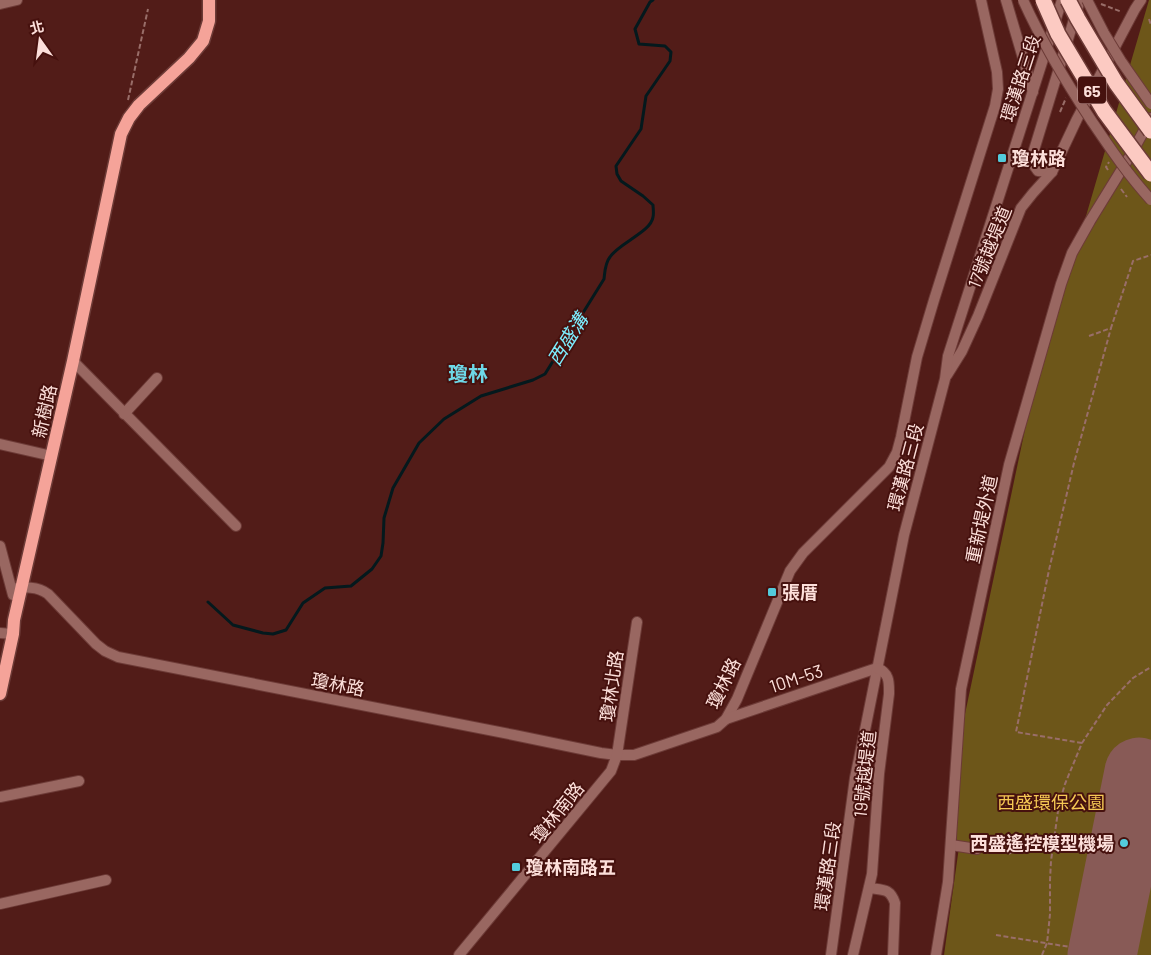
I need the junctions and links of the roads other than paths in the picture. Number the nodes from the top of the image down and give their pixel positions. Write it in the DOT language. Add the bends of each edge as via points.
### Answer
graph roads {
  1 [pos="17,0"];
  2 [pos="209,0"];
  3 [pos="980,0"];
  4 [pos="1006,0"];
  5 [pos="1023,0"];
  6 [pos="1043,0"];
  7 [pos="1062,0"];
  8 [pos="1068,0"];
  9 [pos="1080,0"];
  10 [pos="1087,0"];
  11 [pos="1141,0"];
  12 [pos="0,4"];
  13 [pos="1033,92"];
  14 [pos="1151,104"];
  15 [pos="1151,118"];
  16 [pos="1151,131"];
  17 [pos="1052,172"];
  18 [pos="1151,174"];
  19 [pos="1151,200"];
  20 [pos="73,362"];
  21 [pos="157,378"];
  22 [pos="945,379"];
  23 [pos="124,414"];
  24 [pos="0,444"];
  25 [pos="52,456"];
  26 [pos="236,526"];
  27 [pos="0,546"];
  28 [pos="17,588"];
  29 [pos="637,622"];
  30 [pos="0,632"];
  31 [pos="13,634"];
  32 [pos="877,668"];
  33 [pos="0,694"];
  34 [pos="726,719"];
  35 [pos="617,755"];
  36 [pos="79,781"];
  37 [pos="0,797"];
  38 [pos="951,845"];
  39 [pos="977,849"];
  40 [pos="106,880"];
  41 [pos="869,888"];
  42 [pos="0,904"];
  43 [pos="459,955"];
  44 [pos="831,955"];
  45 [pos="852,955"];
  46 [pos="893,955"];
  47 [pos="936,955"];
  1 -- 12 [label="street"];
  2 -- 20 [label="main road, 新樹路" via="209,21 203,41 139,105 121,134"];
  3 -- 34 [label="street, 瓊林路" via="998,89 917,357 897,452 889,467 803,553 790,571"];
  4 -- 13 [label="street"];
  5 -- 19 [label="street, bridge" via="1065,81 1114,154"];
  6 -- 18 [label="highway, 65, bridge" via="1058,34 1104,110"];
  7 -- 13 [label="street, 環漢路三段"];
  8 -- 16 [label="highway, 65, bridge" via="1116,83"];
  9 -- 17 [label="street" via="1034,150 1033,164 1038,171"];
  10 -- 14 [label="street, bridge" via="1121,61"];
  11 -- 17 [label="street, 17號越堤道" via="1076,119"];
  13 -- 22 [label="street, 環漢路三段" via="948,356"];
  15 -- 38 [label="street, 重新堤外道" via="1072,253 1009,465 961,689"];
  17 -- 22 [label="street, 17號越堤道" via="1021,208 978,316"];
  20 -- 23 [label="street"];
  20 -- 25 [label="main road, 新樹路"];
  21 -- 23 [label="street"];
  22 -- 32 [label="street, 環漢路三段" via="904,535"];
  23 -- 26 [label="street"];
  24 -- 25 [label="street"];
  25 -- 28 [label="main road, 新樹路"];
  27 -- 28 [label="street"];
  28 -- 31 [label="main road, 新樹路"];
  28 -- 35 [label="street, 瓊林路" via="34,588 48,594 96,644 118,657"];
  29 -- 35 [label="street, 瓊林北路"];
  30 -- 31 [label="street"];
  31 -- 33 [label="main road, 新樹路"];
  32 -- 34 [label="street, 10M-53"];
  32 -- 41 [label="street, 19號越堤道" via="888,675 889,689"];
  32 -- 44 [label="street, 環漢路三段" via="855,778"];
  34 -- 35 [label="street, 瓊林路" via="710,730 634,755"];
  35 -- 43 [label="street, 瓊林南路" via="611,771"];
  36 -- 37 [label="street"];
  38 -- 39 [label="street"];
  38 -- 47 [label="street, 重新堤外道"];
  40 -- 42 [label="street"];
  41 -- 45 [label="street, 19號越堤道"];
  41 -- 46 [label="street" via="888,891 893,896"];
}
